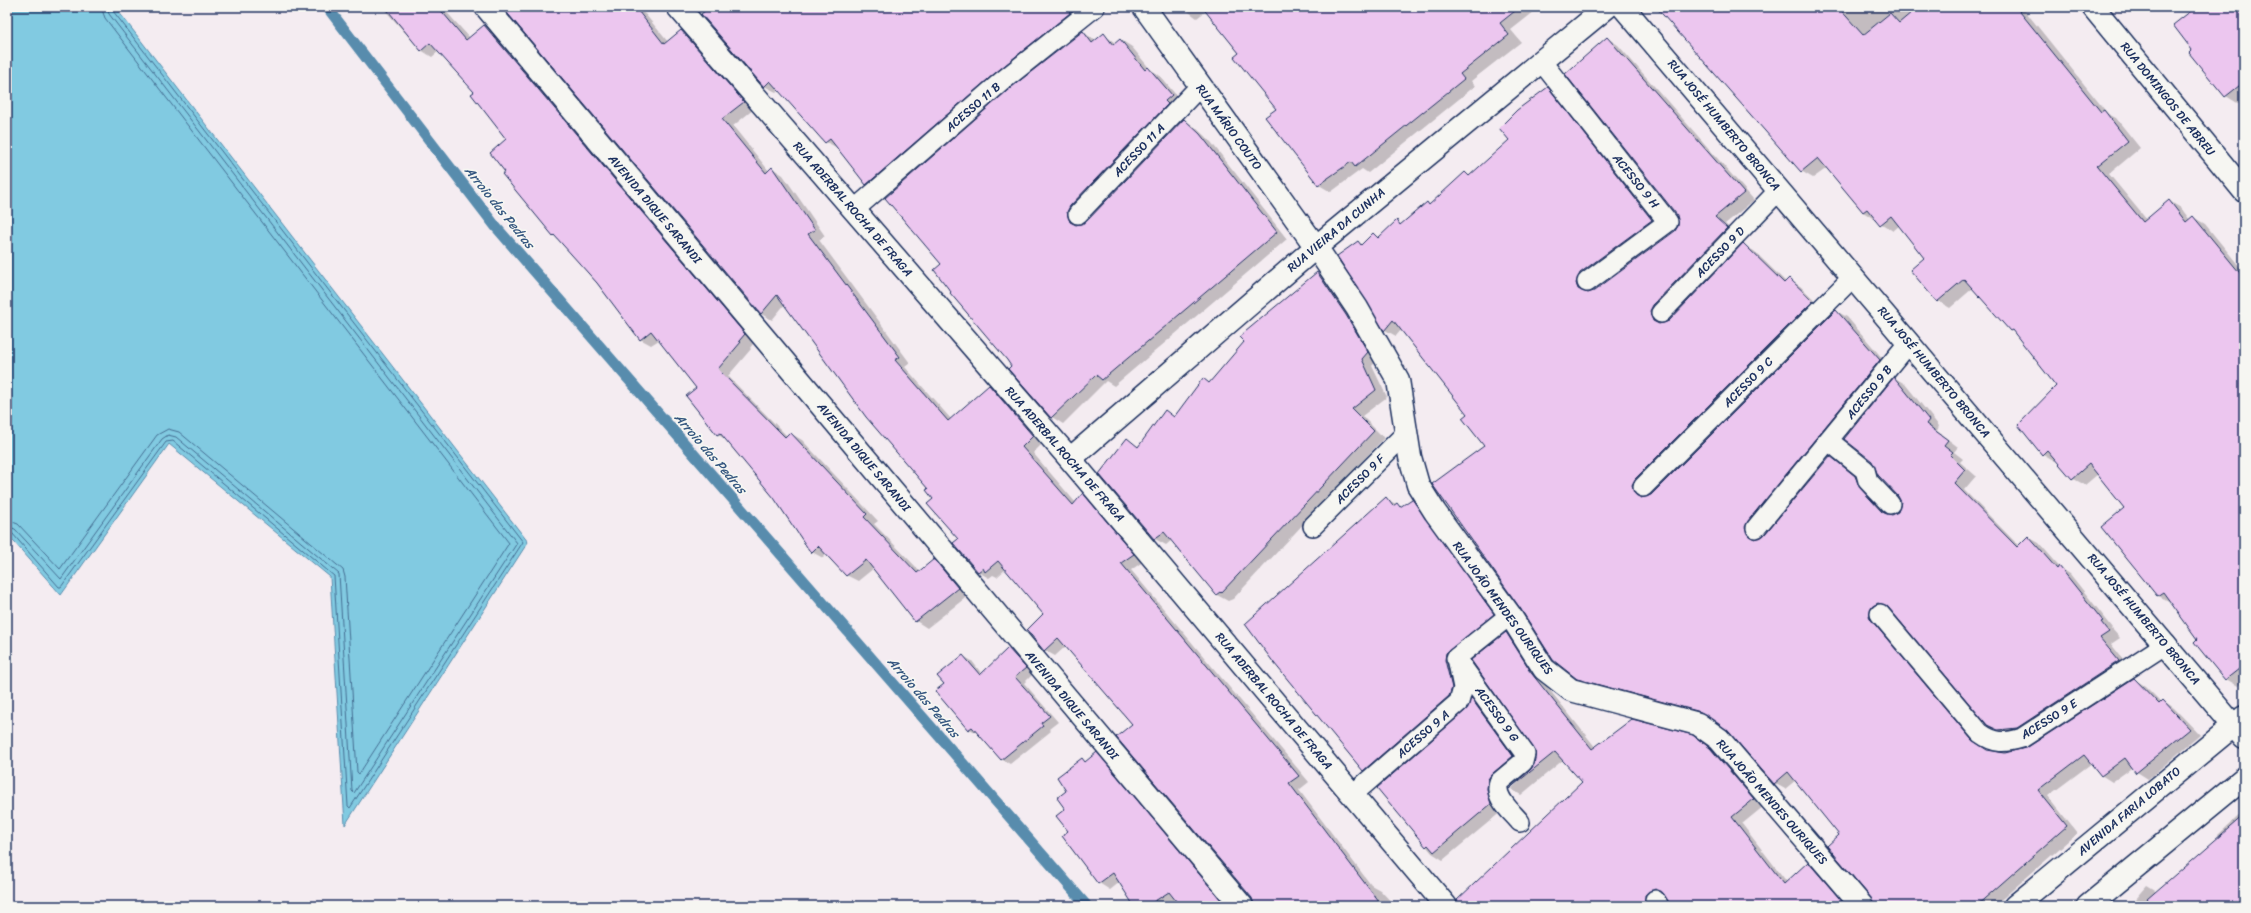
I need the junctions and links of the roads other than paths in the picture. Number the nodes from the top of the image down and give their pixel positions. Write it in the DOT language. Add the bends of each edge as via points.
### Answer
graph roads {
  1 [pos="486,7"];
  2 [pos="678,7"];
  3 [pos="1095,7"];
  4 [pos="1144,7"];
  5 [pos="1607,7"];
  6 [pos="1623,7"];
  7 [pos="2093,7"];
  8 [pos="1541,61"];
  9 [pos="1200,86"];
  10 [pos="1779,190"];
  11 [pos="2244,191"];
  12 [pos="854,210"];
  13 [pos="1078,214"];
  14 [pos="1316,247"];
  15 [pos="1853,277"];
  16 [pos="1587,282"];
  17 [pos="1661,313"];
  18 [pos="1909,342"];
  19 [pos="1407,432"];
  20 [pos="1829,441"];
  21 [pos="1070,459"];
  22 [pos="1643,487"];
  23 [pos="1890,504"];
  24 [pos="1313,526"];
  25 [pos="1756,528"];
  26 [pos="1880,614"];
  27 [pos="1510,615"];
  28 [pos="2166,644"];
  29 [pos="1456,658"];
  30 [pos="2241,727"];
  31 [pos="2244,778"];
  32 [pos="1352,795"];
  33 [pos="1520,822"];
  34 [pos="1242,906"];
  35 [pos="1446,906"];
  36 [pos="1862,906"];
  37 [pos="2015,906"];
  38 [pos="2088,906"];
  1 -- 34 [label="street, AVENIDA DIQUE SARANDI"];
  2 -- 12 [label="street, RUA ADERBAL ROCHA DE FRAGA"];
  3 -- 12 [label="lane, ACESSO 11 B" via="1001,82"];
  4 -- 9 [label="street, RUA MÁRIO COUTO"];
  5 -- 8 [label="street, RUA VIEIRA DA CUNHA"];
  6 -- 10 [label="street, RUA JOSÉ HUMBERTO BRONCA"];
  7 -- 11 [label="street, RUA DOMINGOS DE ABREU"];
  8 -- 14 [label="street, RUA VIEIRA DA CUNHA"];
  8 -- 16 [label="lane, ACESSO 9 H" via="1668,222"];
  9 -- 13 [label="lane, ACESSO 11 A"];
  9 -- 14 [label="street, RUA MÁRIO COUTO"];
  10 -- 15 [label="street, RUA JOSÉ HUMBERTO BRONCA"];
  10 -- 17 [label="lane, ACESSO 9 D"];
  12 -- 21 [label="street, RUA ADERBAL ROCHA DE FRAGA"];
  14 -- 19 [label="street, RUA JOÃO MENDES OURIQUES" via="1357,308 1398,380"];
  14 -- 21 [label="street, RUA VIEIRA DA CUNHA"];
  15 -- 18 [label="street, RUA JOSÉ HUMBERTO BRONCA"];
  15 -- 22 [label="lane, ACESSO 9 C"];
  18 -- 20 [label="lane, ACESSO 9 B"];
  18 -- 28 [label="street, RUA JOSÉ HUMBERTO BRONCA"];
  19 -- 24 [label="lane, ACESSO 9 F"];
  19 -- 27 [label="street, RUA JOÃO MENDES OURIQUES" via="1410,457 1418,484 1435,512"];
  20 -- 23 [label="lane" via="1865,470 1868,482"];
  20 -- 25 [label="lane, ACESSO 9 B"];
  21 -- 32 [label="street, RUA ADERBAL ROCHA DE FRAGA"];
  26 -- 28 [label="lane, ACESSO 9 E" via="1980,733 1989,740 1999,743 2022,738"];
  27 -- 29 [label="lane"];
  27 -- 36 [label="street, RUA JOÃO MENDES OURIQUES" via="1544,669 1571,690 1698,724 1708,729"];
  28 -- 30 [label="street, RUA JOSÉ HUMBERTO BRONCA"];
  29 -- 32 [label="lane, ACESSO 9 A" via="1463,688 1459,702"];
  29 -- 33 [label="lane, ACESSO 9 G" via="1525,754 1523,762 1499,782 1497,787 1499,796"];
  30 -- 37 [label="street, AVENIDA FARIA LOBATO"];
  31 -- 38 [label="street"];
  32 -- 35 [label="street, RUA ADERBAL ROCHA DE FRAGA"];
}
